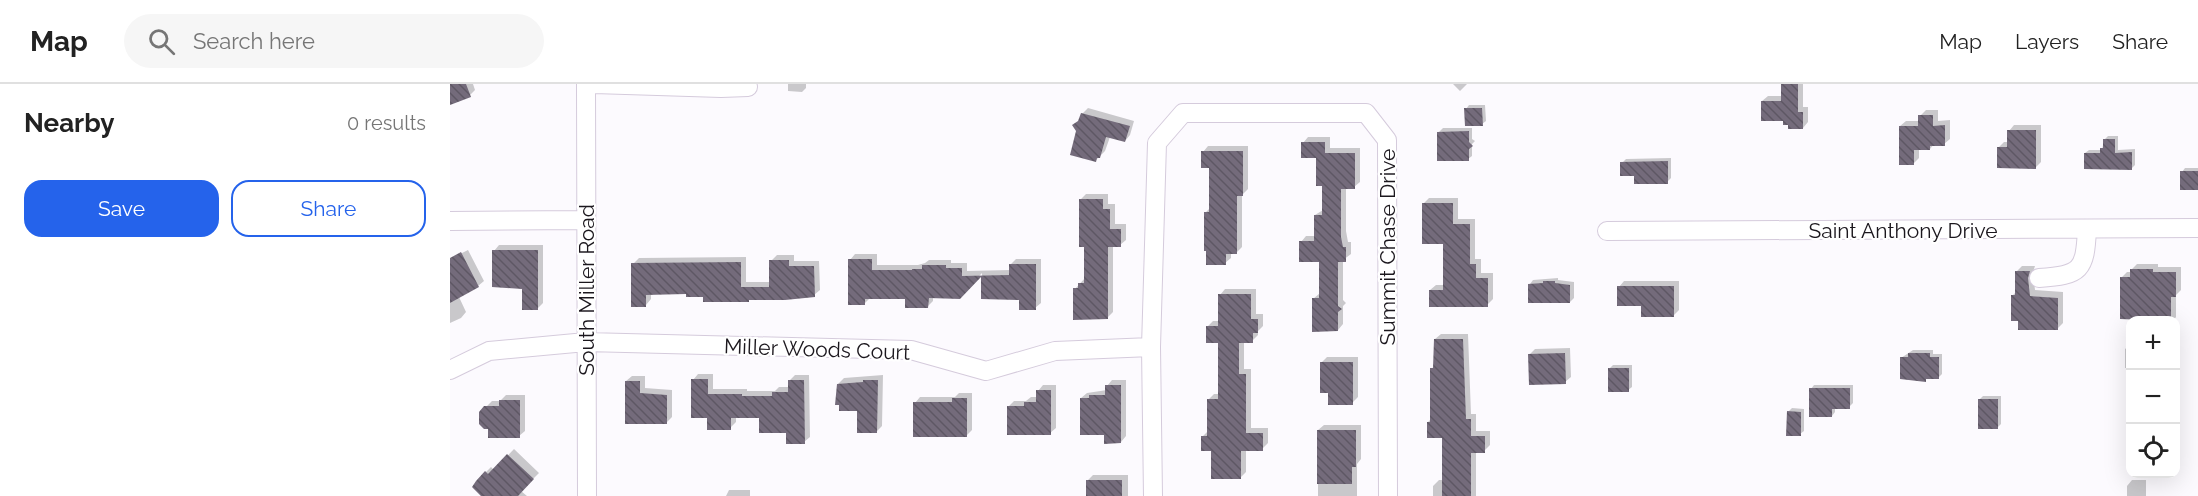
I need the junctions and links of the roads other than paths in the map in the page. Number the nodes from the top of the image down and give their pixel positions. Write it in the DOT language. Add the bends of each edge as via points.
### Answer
graph roads {
  1 [pos="586,84"];
  2 [pos="594,84"];
  3 [pos="748,87"];
  4 [pos="586,220"];
  5 [pos="450,221"];
  6 [pos="2198,228"];
  7 [pos="2087,229"];
  8 [pos="1607,231"];
  9 [pos="2039,279"];
  10 [pos="586,342"];
  11 [pos="1151,347"];
  12 [pos="450,370"];
  13 [pos="587,496"];
  14 [pos="1153,496"];
  15 [pos="1388,496"];
  1 -- 4 [label="street, South Miller Road"];
  2 -- 3 [label="street"];
  4 -- 5 [label="street"];
  4 -- 10 [label="street, South Miller Road"];
  6 -- 7 [label="street, Saint Anthony Drive"];
  7 -- 8 [label="street, Saint Anthony Drive"];
  7 -- 9 [label="street" via="2081,266 2065,276"];
  10 -- 11 [label="street, Miller Woods Court" via="911,350 986,371 1055,351"];
  10 -- 12 [label="street, Miller Woods Court" via="489,351"];
  10 -- 13 [label="street, South Miller Road"];
  11 -- 14 [label="street, Summit Chase Drive"];
  11 -- 15 [label="street, Summit Chase Drive" via="1156,143 1183,113 1366,113 1387,140"];
}
